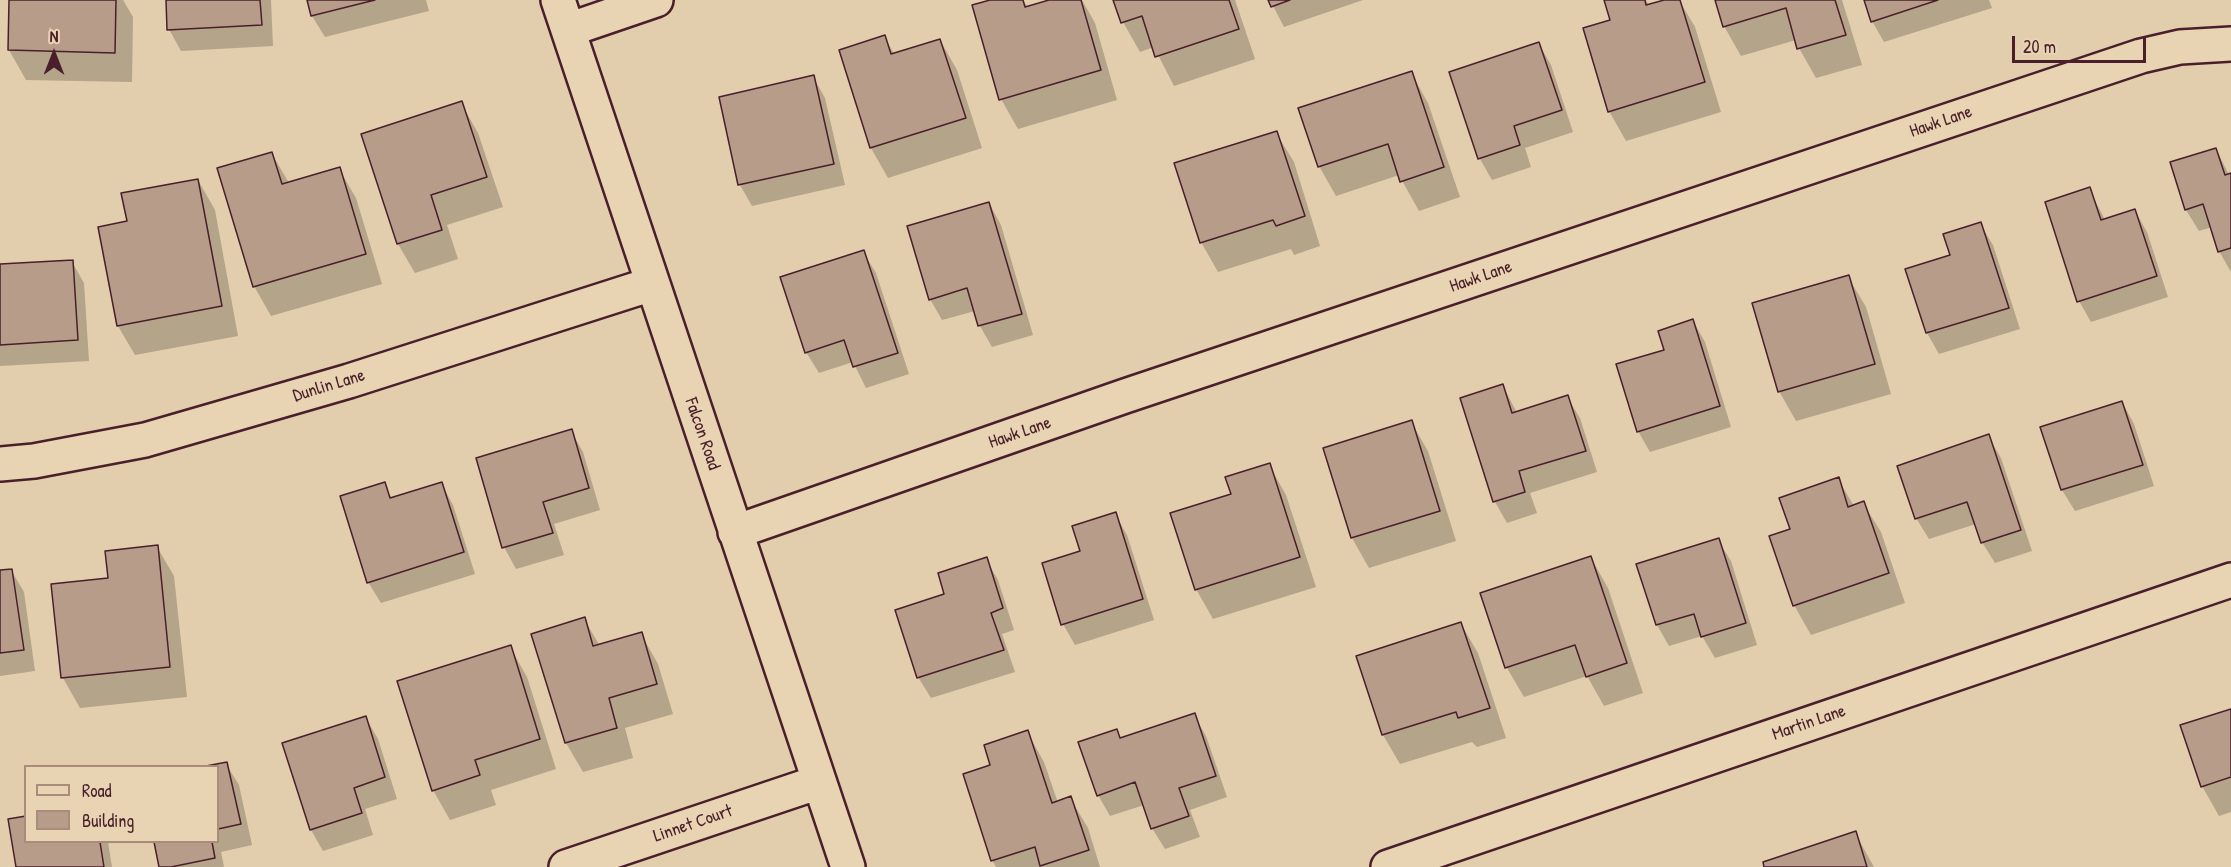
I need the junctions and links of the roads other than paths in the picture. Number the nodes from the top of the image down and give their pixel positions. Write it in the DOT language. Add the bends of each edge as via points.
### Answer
graph roads {
  1 [pos="656,0"];
  2 [pos="563,15"];
  3 [pos="2231,44"];
  4 [pos="652,284"];
  5 [pos="0,464"];
  6 [pos="735,532"];
  7 [pos="2231,580"];
  8 [pos="819,782"];
  9 [pos="566,867"];
  10 [pos="848,867"];
  11 [pos="1388,867"];
  1 -- 2 [label="street"];
  2 -- 4 [label="street, Falcon Road"];
  3 -- 6 [label="street, Hawk Lane" via="2180,47 2141,56 1148,388"];
  4 -- 5 [label="street, Dunlin Lane" via="349,381 145,440"];
  4 -- 6 [label="street, Falcon Road"];
  6 -- 8 [label="street, Falcon Road"];
  7 -- 11 [label="street, Martin Lane"];
  8 -- 9 [label="street, Linnet Court"];
  8 -- 10 [label="street, Falcon Road"];
}
